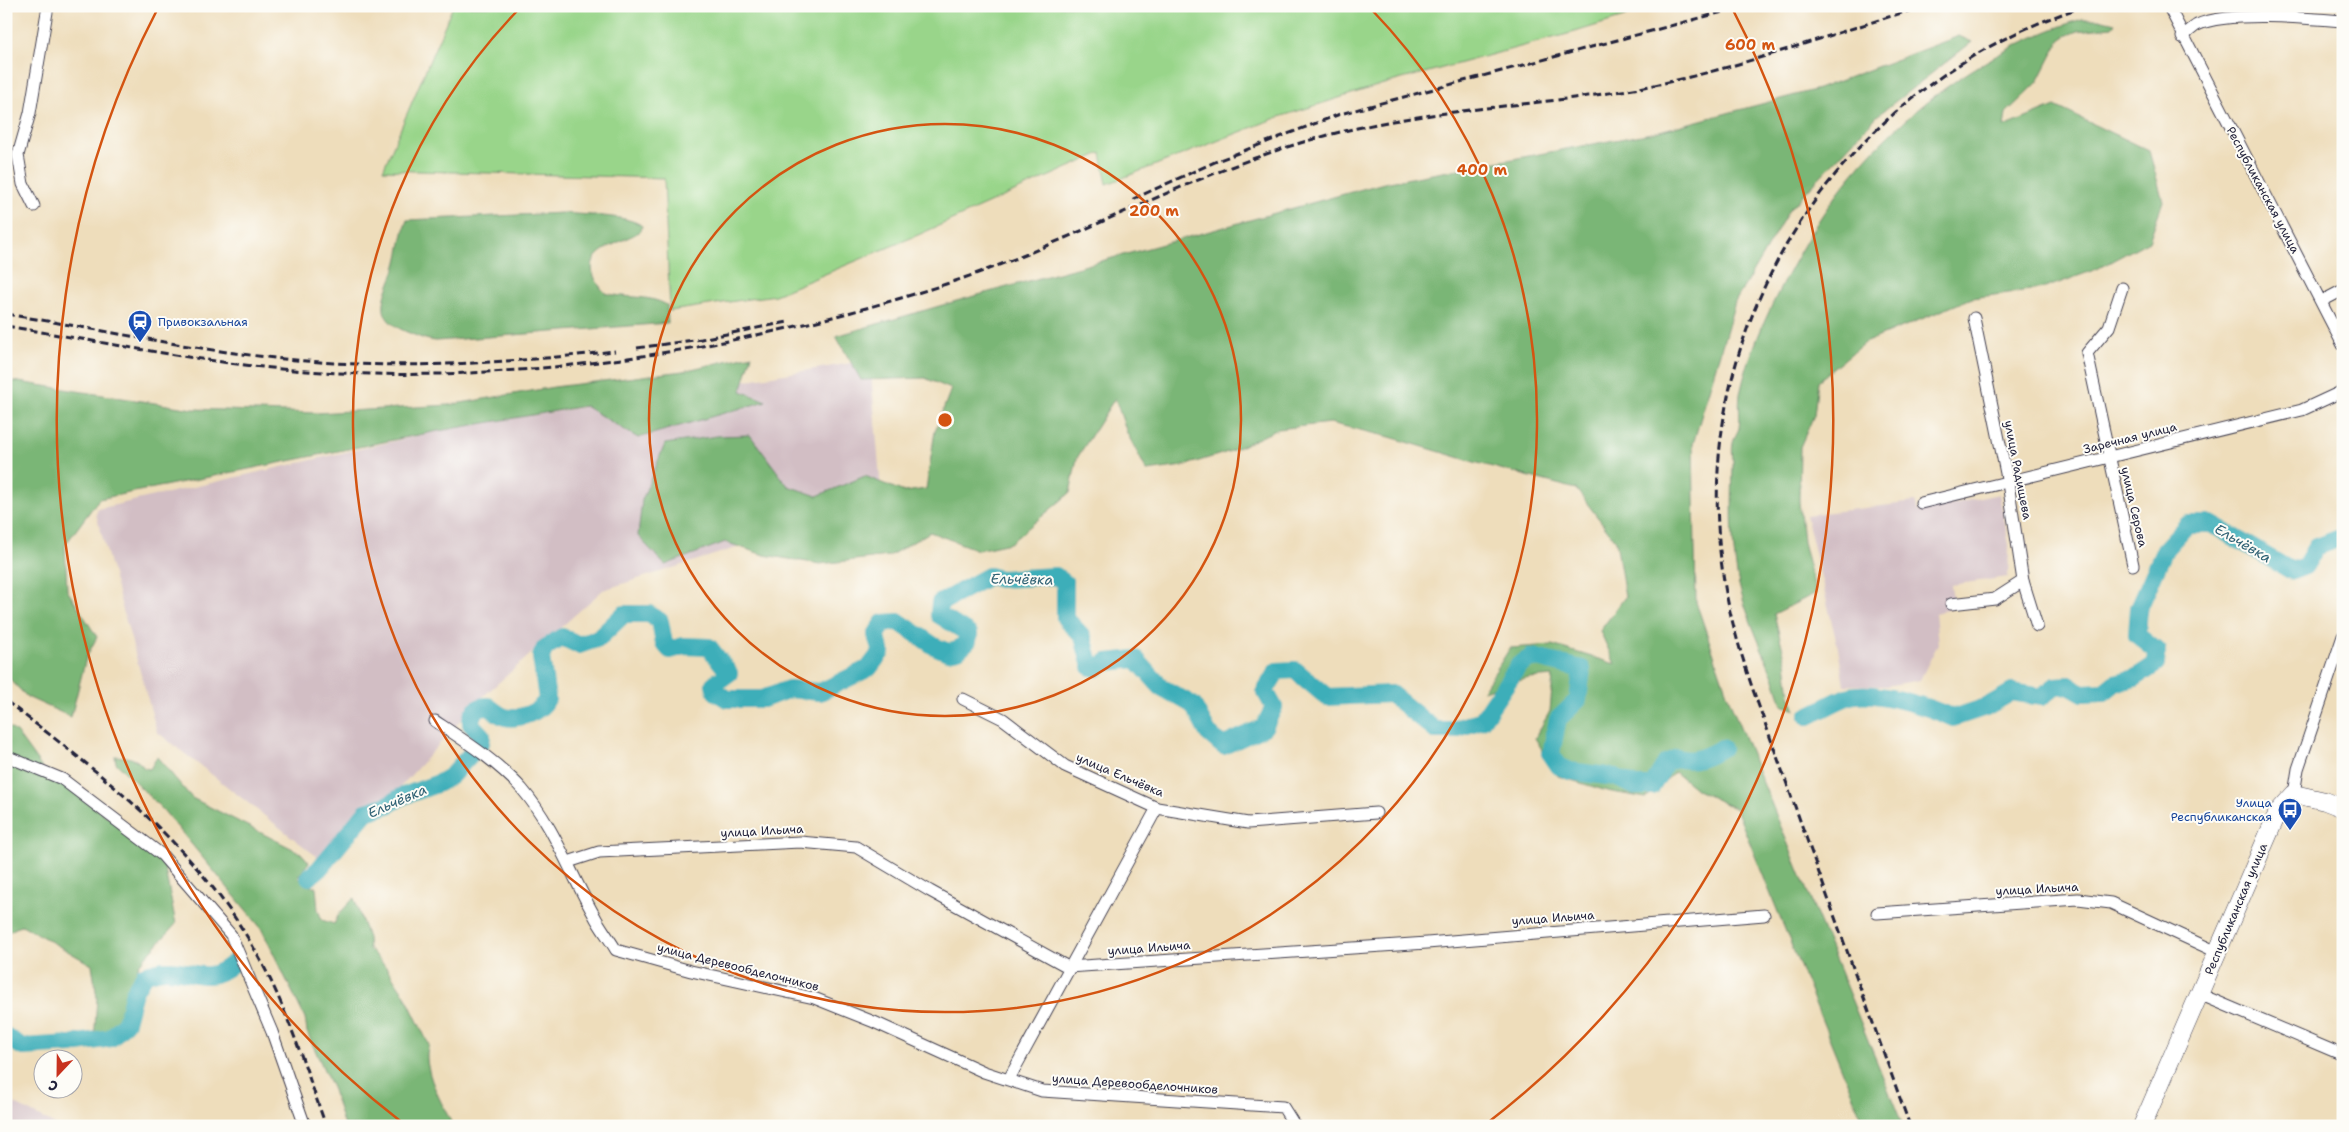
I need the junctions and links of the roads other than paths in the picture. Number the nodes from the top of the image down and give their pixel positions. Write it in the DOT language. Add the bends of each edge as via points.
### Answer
graph roads {
  1 [pos="48,6"];
  2 [pos="2170,9"];
  3 [pos="2343,21"];
  4 [pos="2182,37"];
  5 [pos="34,206"];
  6 [pos="2122,288"];
  7 [pos="2343,290"];
  8 [pos="2322,301"];
  9 [pos="1974,318"];
  10 [pos="2343,345"];
  11 [pos="2343,391"];
  12 [pos="2109,457"];
  13 [pos="2008,483"];
  14 [pos="1920,503"];
  15 [pos="2133,565"];
  16 [pos="2023,581"];
  17 [pos="1951,604"];
  18 [pos="2037,626"];
  19 [pos="2343,636"];
  20 [pos="963,699"];
  21 [pos="435,721"];
  22 [pos="6,756"];
  23 [pos="2294,794"];
  24 [pos="1157,808"];
  25 [pos="2343,808"];
  26 [pos="1376,813"];
  27 [pos="568,862"];
  28 [pos="1877,913"];
  29 [pos="1764,915"];
  30 [pos="2217,952"];
  31 [pos="1068,967"];
  32 [pos="2200,994"];
  33 [pos="2343,1055"];
  34 [pos="1009,1079"];
  35 [pos="305,1126"];
  36 [pos="1295,1126"];
  37 [pos="2142,1126"];
  1 -- 5 [label="street" via="35,85 18,155 21,178"];
  2 -- 4 [label="street, Республиканская улица"];
  3 -- 4 [label="street" via="2296,17 2225,18 2197,26"];
  4 -- 8 [label="street, Республиканская улица"];
  6 -- 12 [label="street, улица Серова" via="2109,327 2087,353"];
  7 -- 8 [label="street"];
  8 -- 10 [label="street, Республиканская улица"];
  9 -- 13 [label="street, улица Радищева"];
  11 -- 12 [label="street, Заречная улица" via="2302,410"];
  12 -- 13 [label="street, Заречная улица"];
  12 -- 15 [label="street, улица Серова"];
  13 -- 14 [label="street, Заречная улица"];
  13 -- 16 [label="street, улица Радищева"];
  16 -- 17 [label="street" via="1995,598"];
  16 -- 18 [label="street, улица Радищева"];
  19 -- 23 [label="street" via="2298,769"];
  20 -- 24 [label="street, улица Ельчёвка" via="1003,719 1065,766"];
  21 -- 27 [label="street, улица Деревообделочников" via="485,756 521,789"];
  22 -- 35 [label="street" via="62,779 168,860 231,935 272,1032"];
  23 -- 25 [label="main road"];
  23 -- 30 [label="main road, Республиканская улица" via="2278,812"];
  24 -- 26 [label="street, улица Ельчёвка" via="1248,823"];
  24 -- 31 [label="street"];
  27 -- 31 [label="street, улица Ильича" via="609,851 800,842 856,847"];
  27 -- 34 [label="street, улица Деревообделочников" via="594,915 616,950 691,971 814,998 984,1072"];
  28 -- 30 [label="street, улица Ильича" via="2078,899 2111,903"];
  29 -- 31 [label="street, улица Ильича" via="1427,943"];
  30 -- 32 [label="main road, Республиканская улица"];
  31 -- 34 [label="street"];
  32 -- 33 [label="street"];
  32 -- 37 [label="main road, Республиканская улица"];
  34 -- 36 [label="street, улица Деревообделочников" via="1042,1091 1283,1108"];
}
